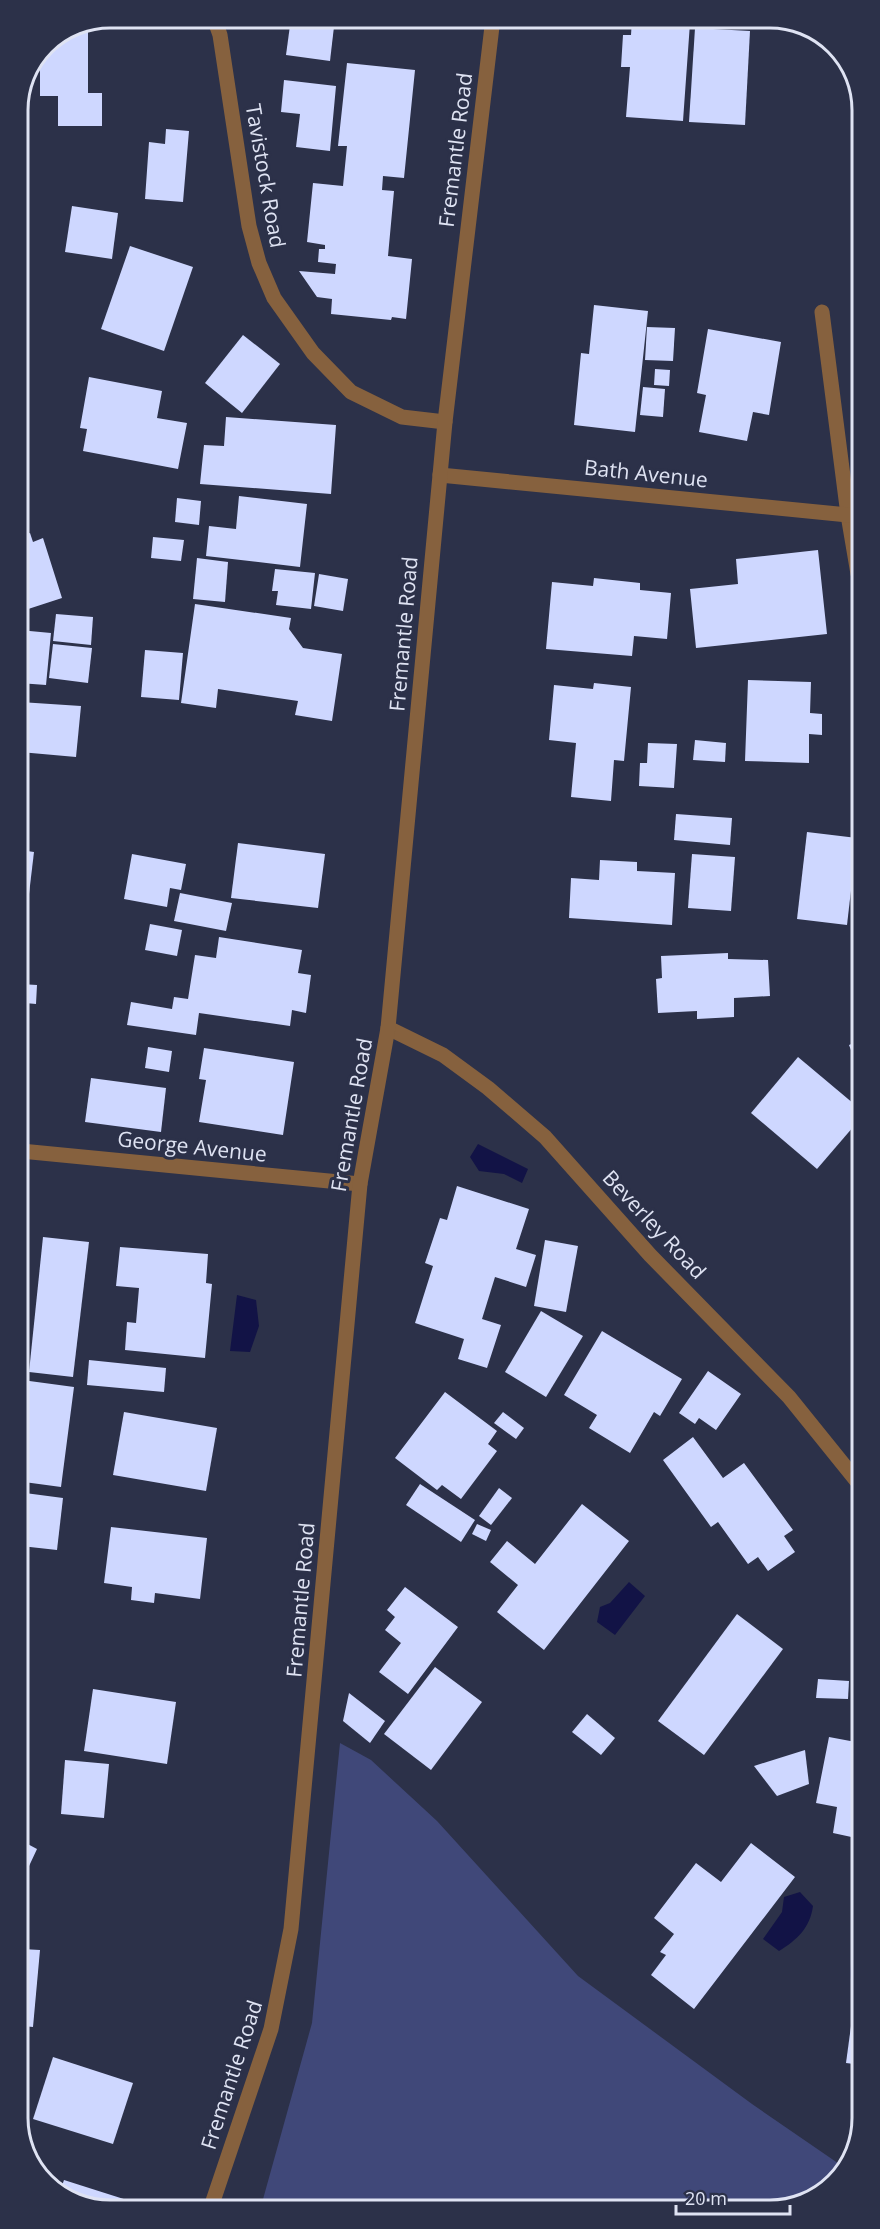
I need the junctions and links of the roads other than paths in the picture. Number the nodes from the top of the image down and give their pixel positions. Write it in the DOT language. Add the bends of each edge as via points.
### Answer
graph roads {
  1 [pos="218,29"];
  2 [pos="492,29"];
  3 [pos="822,312"];
  4 [pos="445,422"];
  5 [pos="440,475"];
  6 [pos="848,515"];
  7 [pos="852,539"];
  8 [pos="388,1028"];
  9 [pos="29,1152"];
  10 [pos="360,1184"];
  11 [pos="852,1474"];
  12 [pos="213,2200"];
  1 -- 4 [label="street, Tavistock Road" via="249,226 274,298 313,353 351,392 402,417"];
  2 -- 4 [label="street, Fremantle Road"];
  3 -- 6 [label="street"];
  4 -- 5 [label="street, Fremantle Road"];
  5 -- 6 [label="street, Bath Avenue"];
  5 -- 8 [label="street, Fremantle Road"];
  6 -- 7 [label="street"];
  8 -- 10 [label="street, Fremantle Road"];
  8 -- 11 [label="street, Beverley Road" via="443,1055 545,1137 650,1255 789,1397"];
  9 -- 10 [label="street, George Avenue"];
  10 -- 12 [label="street, Fremantle Road" via="291,1929 271,2029"];
}
